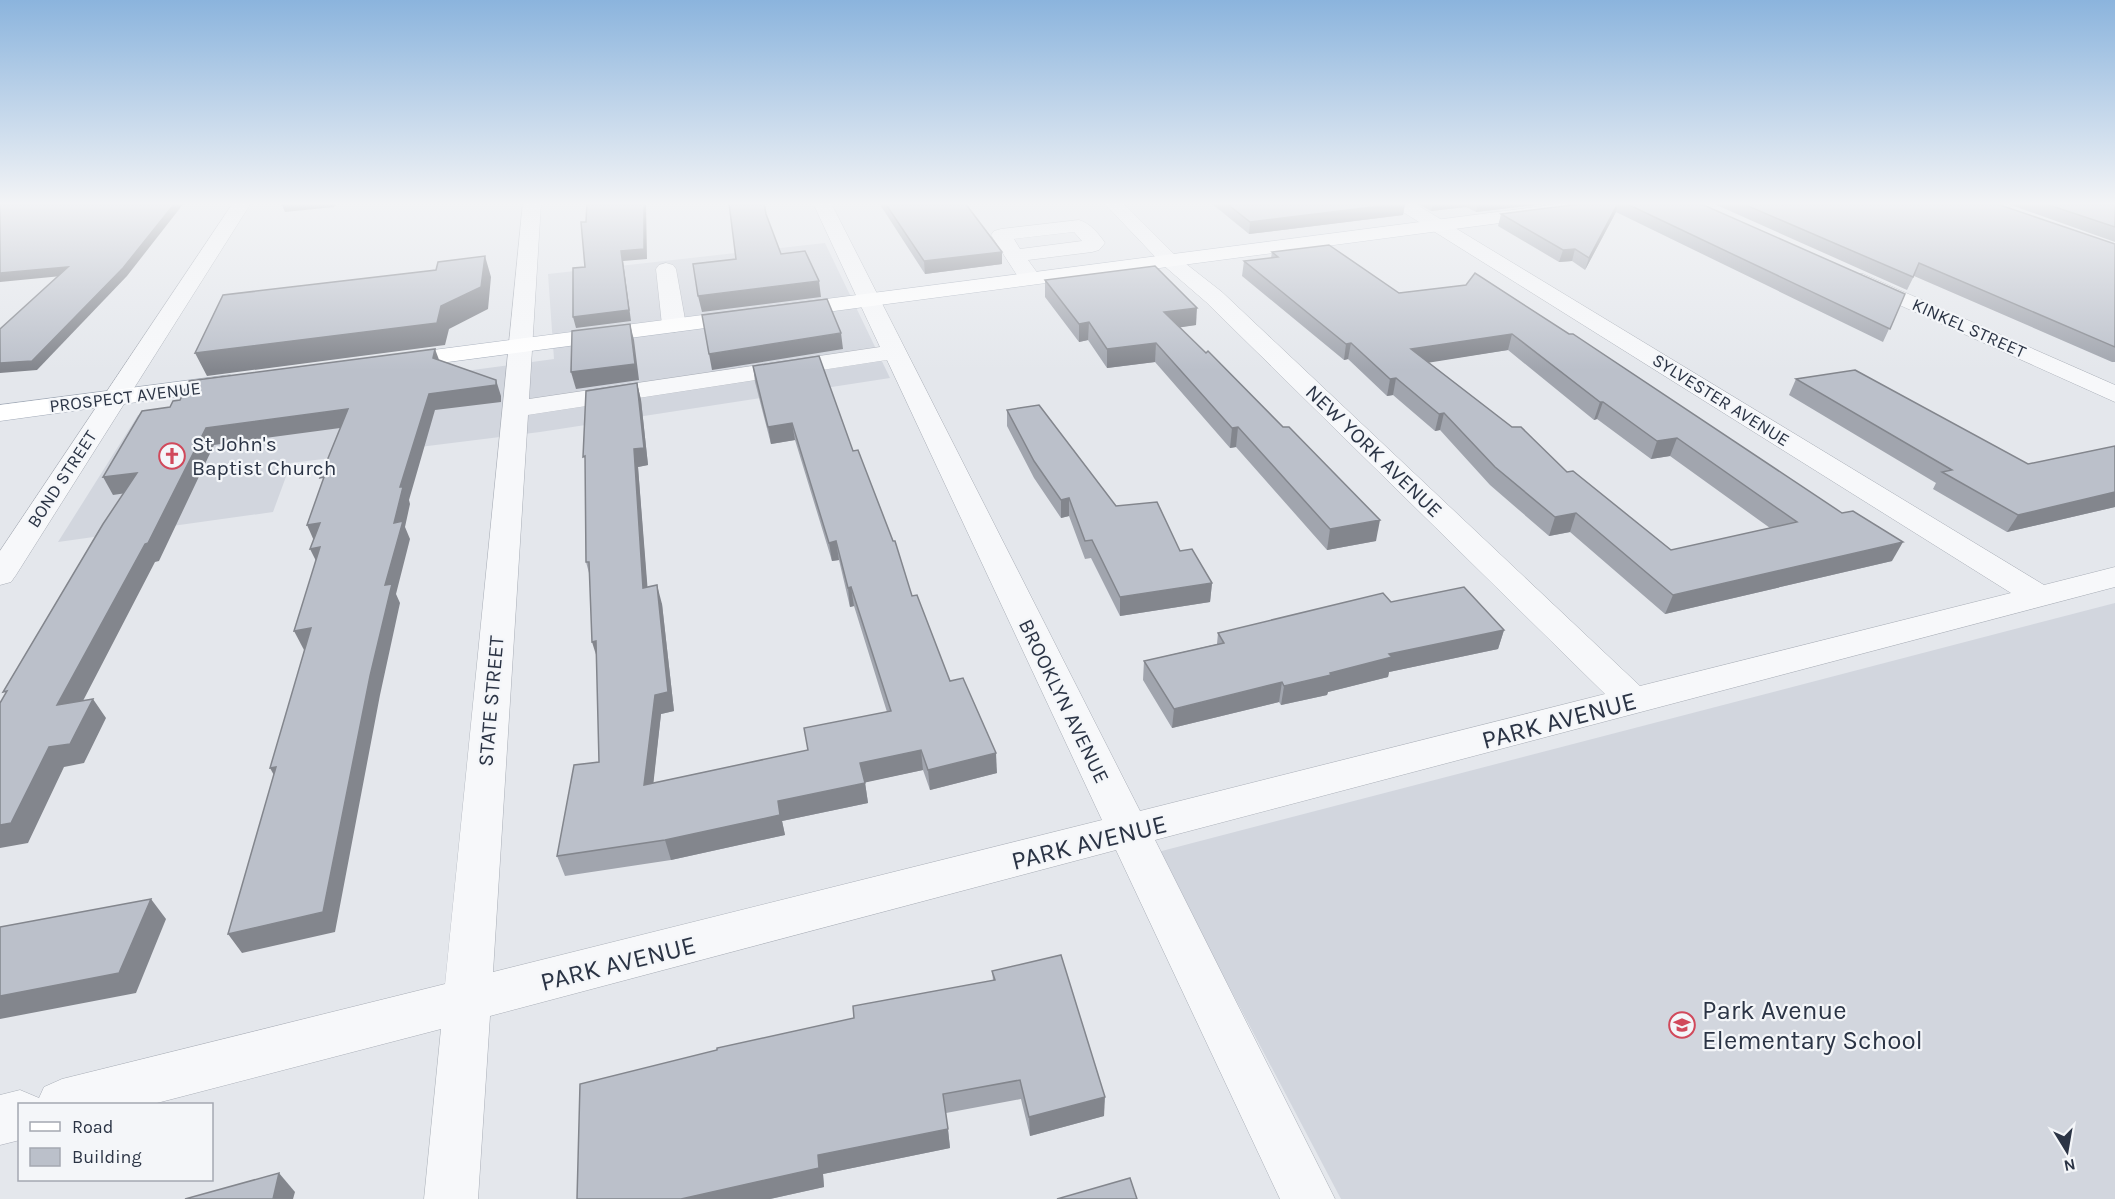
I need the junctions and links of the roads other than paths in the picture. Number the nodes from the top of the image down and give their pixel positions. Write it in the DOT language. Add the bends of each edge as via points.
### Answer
graph roads {
  1 [pos="206,259"];
  2 [pos="527,259"];
  3 [pos="849,259"];
  4 [pos="1016,259"];
  5 [pos="1177,259"];
  6 [pos="1493,259"];
  7 [pos="1169,260"];
  8 [pos="666,269"];
  9 [pos="1842,271"];
  10 [pos="1030,278"];
  11 [pos="869,300"];
  12 [pos="674,326"];
  13 [pos="520,346"];
  14 [pos="895,352"];
  15 [pos="368,365"];
  16 [pos="253,380"];
  17 [pos="2115,394"];
  18 [pos="115,398"];
  19 [pos="515,409"];
  20 [pos="0,413"];
  21 [pos="0,575"];
  22 [pos="2115,577"];
  23 [pos="2039,596"];
  24 [pos="1634,701"];
  25 [pos="1128,832"];
  26 [pos="467,1001"];
  27 [pos="66,1103"];
  28 [pos="18,1116"];
  29 [pos="0,1120"];
  30 [pos="451,1199"];
  31 [pos="1308,1199"];
  1 -- 18 [label="street, BOND STREET"];
  2 -- 13 [label="street, STATE STREET"];
  3 -- 11 [label="street, BROOKLYN AVENUE"];
  4 -- 10 [label="street"];
  5 -- 7 [label="main road"];
  6 -- 23 [label="street, SYLVESTER AVENUE"];
  7 -- 10 [label="main road"];
  7 -- 24 [label="street, NEW YORK AVENUE" via="1214,297"];
  8 -- 12 [label="street"];
  9 -- 17 [label="street, KINKEL STREET"];
  10 -- 11 [label="main road"];
  11 -- 12 [label="main road"];
  11 -- 14 [label="street, BROOKLYN AVENUE"];
  12 -- 13 [label="main road"];
  13 -- 15 [label="main road"];
  13 -- 19 [label="street, STATE STREET"];
  14 -- 19 [label="street"];
  14 -- 25 [label="street, BROOKLYN AVENUE"];
  16 -- 18 [label="main road, PROSPECT AVENUE"];
  18 -- 20 [label="main road, PROSPECT AVENUE"];
  18 -- 21 [label="street, BOND STREET"];
  19 -- 26 [label="street, STATE STREET"];
  22 -- 23 [label="street, PARK AVENUE"];
  23 -- 24 [label="street, PARK AVENUE"];
  24 -- 25 [label="street, PARK AVENUE"];
  25 -- 26 [label="street, PARK AVENUE"];
  25 -- 31 [label="street, BROOKLYN AVENUE"];
  26 -- 27 [label="street, PARK AVENUE"];
  26 -- 30 [label="street, STATE STREET"];
  28 -- 29 [label="street"];
}
